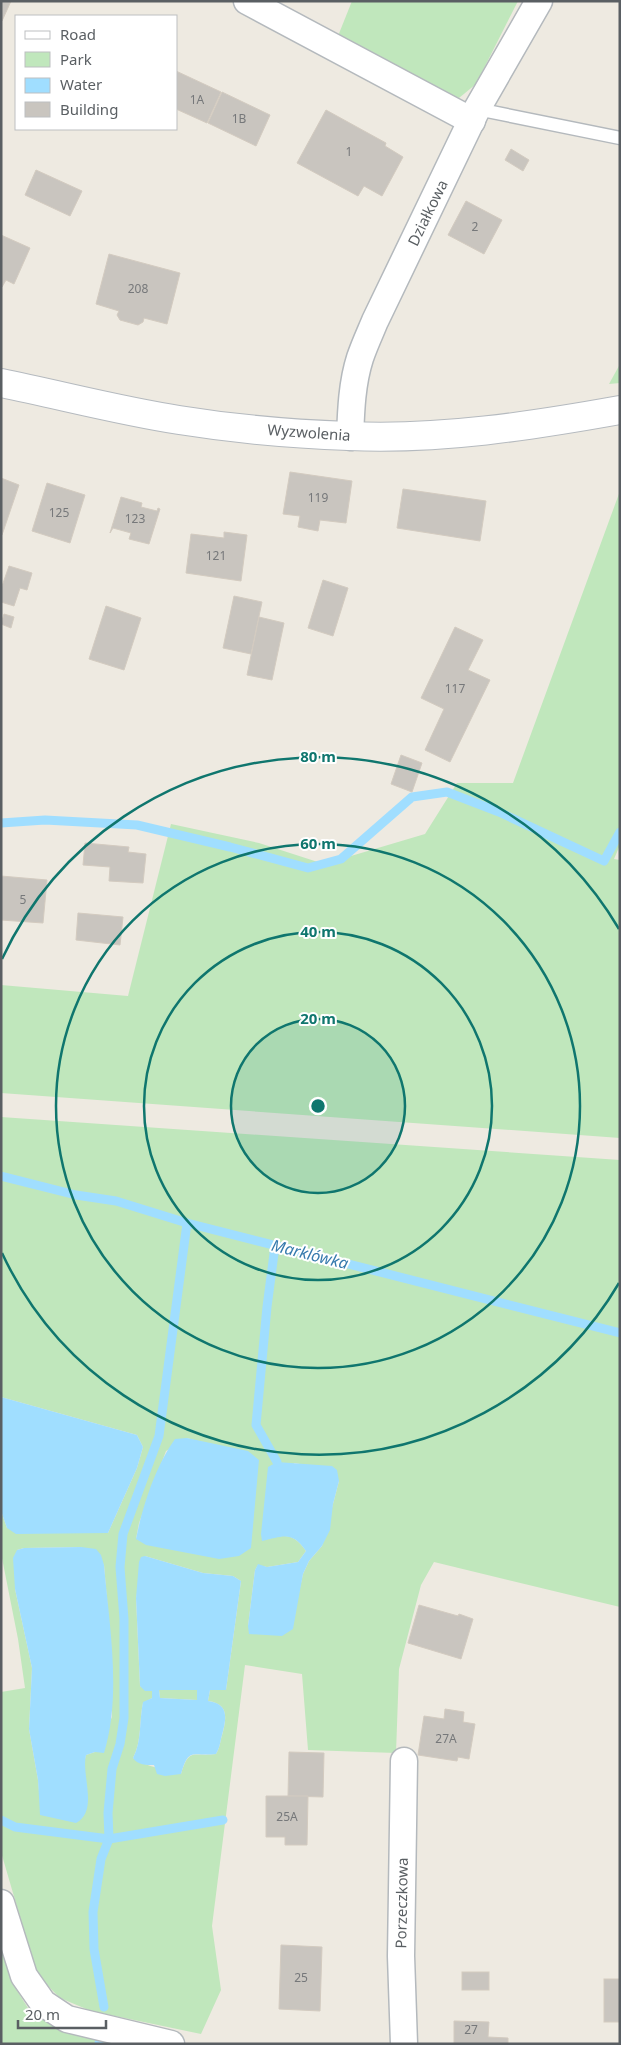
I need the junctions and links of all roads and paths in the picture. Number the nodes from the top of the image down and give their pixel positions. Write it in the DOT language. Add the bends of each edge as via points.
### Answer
graph roads {
  1 [pos="247,1"];
  2 [pos="539,1"];
  3 [pos="475,115"];
  4 [pos="620,138"];
  5 [pos="1,383"];
  6 [pos="620,410"];
  7 [pos="350,436"];
  8 [pos="404,1762"];
  9 [pos="1,1903"];
  10 [pos="134,2040"];
  11 [pos="171,2044"];
  12 [pos="404,2044"];
  1 -- 3 [label="street"];
  2 -- 3 [label="street, Działkowa"];
  3 -- 4 [label="lane"];
  3 -- 7 [label="street, Działkowa" via="360,358"];
  5 -- 7 [label="main road, Wyzwolenia" via="179,420 266,431"];
  6 -- 7 [label="main road, Wyzwolenia" via="542,424 444,435"];
  8 -- 12 [label="street, Porzeczkowa" via="401,1956"];
  9 -- 10 [label="street" via="24,1976 43,2003 67,2019"];
  10 -- 11 [label="street"];
}
